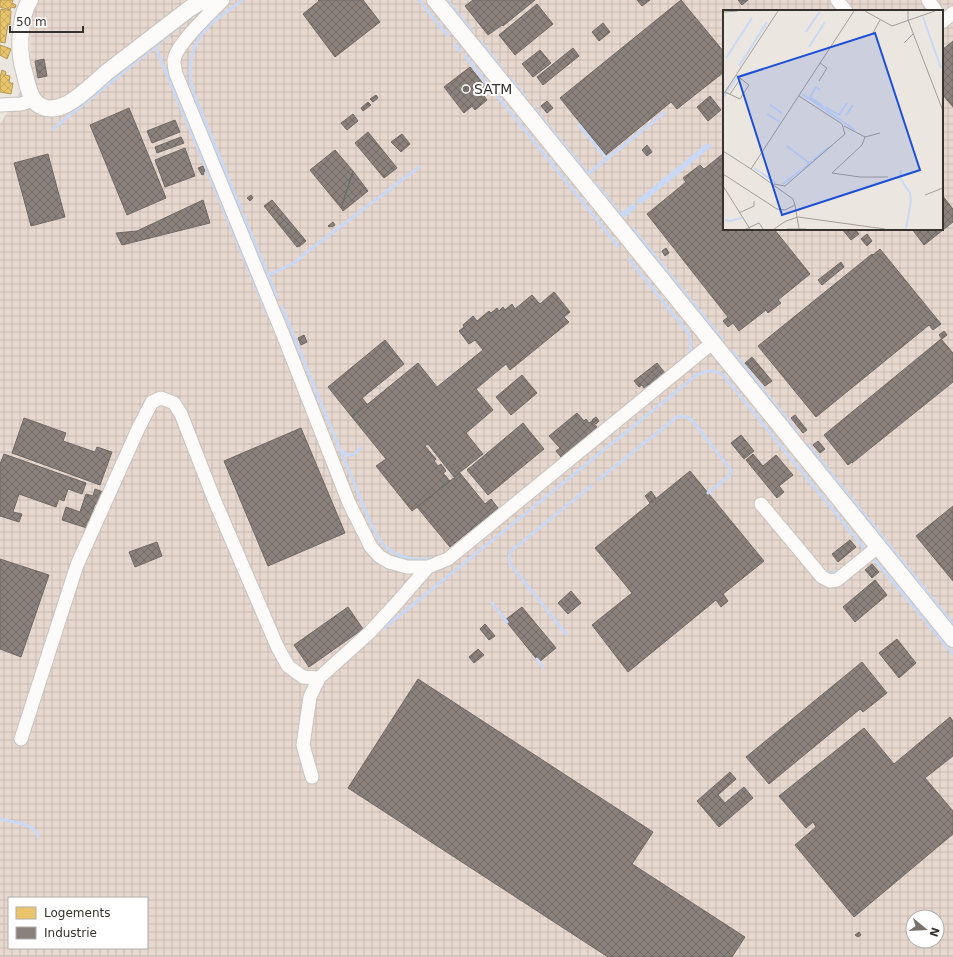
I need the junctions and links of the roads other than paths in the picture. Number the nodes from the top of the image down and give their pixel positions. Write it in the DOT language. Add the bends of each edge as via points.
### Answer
graph roads {
  1 [pos="30,0"];
  2 [pos="212,0"];
  3 [pos="223,0"];
  4 [pos="435,0"];
  5 [pos="837,0"];
  6 [pos="928,0"];
  7 [pos="845,10"];
  8 [pos="937,10"];
  9 [pos="34,100"];
  10 [pos="0,106"];
  11 [pos="712,343"];
  12 [pos="761,504"];
  13 [pos="879,546"];
  14 [pos="428,567"];
  15 [pos="953,639"];
  16 [pos="319,678"];
  17 [pos="21,739"];
  18 [pos="312,777"];
  1 -- 9 [label="main road" via="26,5 21,30 22,66"];
  2 -- 9 [label="main road" via="189,9 67,104 50,109 42,107"];
  3 -- 14 [label="street" via="179,48 174,60 176,74 349,502 371,547 389,562 407,567"];
  4 -- 11 [label="main road"];
  5 -- 7 [label="street"];
  6 -- 8 [label="street"];
  9 -- 10 [label="street"];
  11 -- 13 [label="main road"];
  11 -- 14 [label="street" via="448,559"];
  12 -- 13 [label="street" via="822,577 830,581 836,580"];
  13 -- 15 [label="main road"];
  14 -- 16 [label="street" via="369,633"];
  16 -- 17 [label="street" via="303,677 288,666 280,653 181,414 174,403 161,398 152,402 139,427 77,565"];
  16 -- 18 [label="street" via="310,697 303,744"];
}
